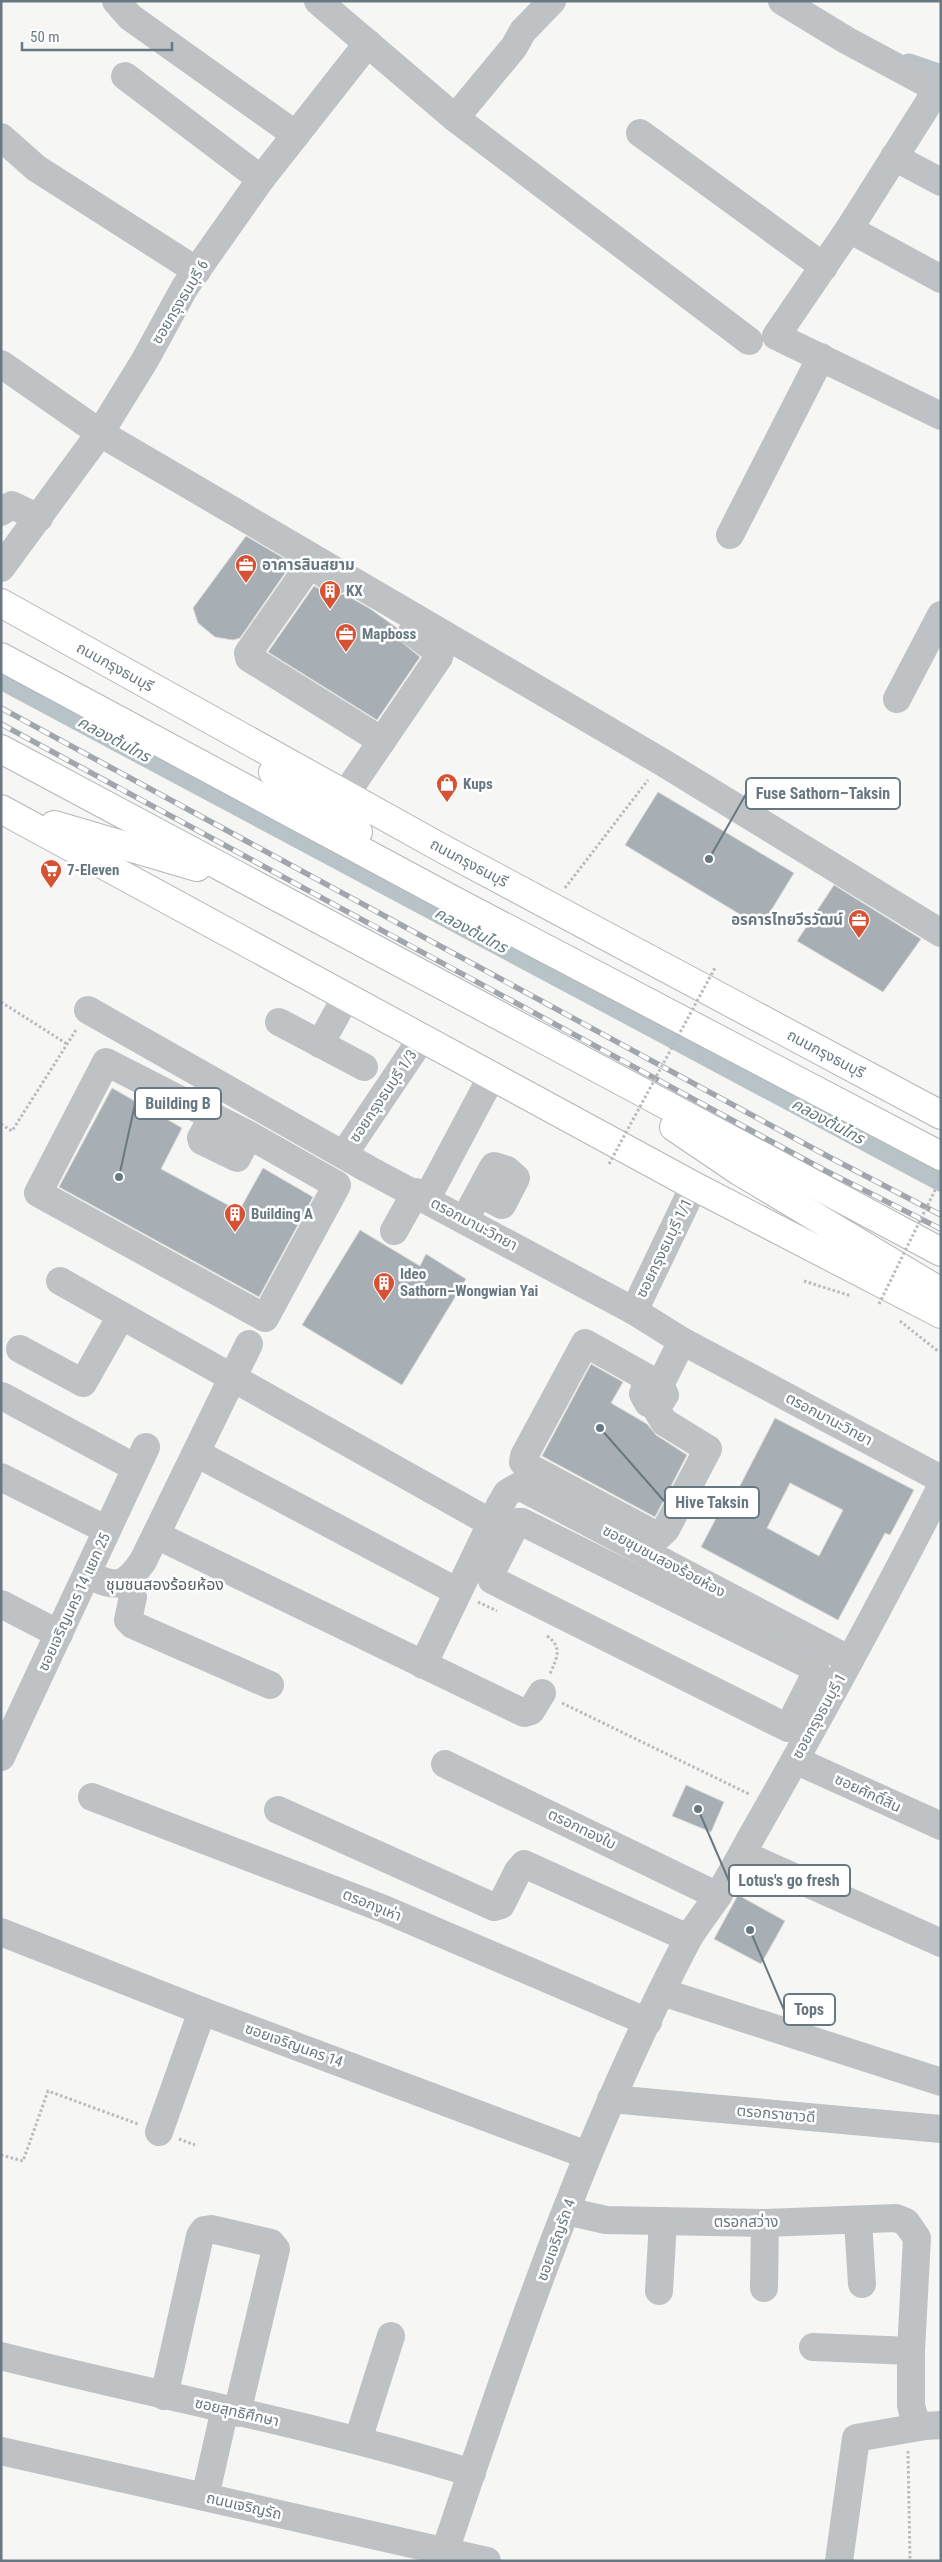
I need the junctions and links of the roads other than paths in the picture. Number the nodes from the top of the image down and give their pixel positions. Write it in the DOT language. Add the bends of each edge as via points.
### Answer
graph roads {
  1 [pos="116,1"];
  2 [pos="318,1"];
  3 [pos="552,1"];
  4 [pos="782,1"];
  5 [pos="368,43"];
  6 [pos="125,76"];
  7 [pos="455,118"];
  8 [pos="640,133"];
  9 [pos="296,135"];
  10 [pos="1,136"];
  11 [pos="894,157"];
  12 [pos="261,179"];
  13 [pos="941,182"];
  14 [pos="849,229"];
  15 [pos="824,267"];
  16 [pos="197,271"];
  17 [pos="941,279"];
  18 [pos="749,341"];
  19 [pos="821,357"];
  20 [pos="1,364"];
  21 [pos="941,416"];
  22 [pos="100,433"];
  23 [pos="1,512"];
  24 [pos="39,518"];
  25 [pos="730,535"];
  26 [pos="1,568"];
  27 [pos="1,603"];
  28 [pos="941,615"];
  29 [pos="1,657"];
  30 [pos="897,699"];
  31 [pos="175,700"];
  32 [pos="382,741"];
  33 [pos="1,749"];
  34 [pos="345,795"];
  35 [pos="1,809"];
  36 [pos="247,881"];
  37 [pos="451,899"];
  38 [pos="941,933"];
  39 [pos="346,997"];
  40 [pos="88,1010"];
  41 [pos="279,1022"];
  42 [pos="422,1038"];
  43 [pos="320,1044"];
  44 [pos="577,1057"];
  45 [pos="364,1067"];
  46 [pos="492,1076"];
  47 [pos="245,1099"];
  48 [pos="856,1112"];
  49 [pos="941,1115"];
  50 [pos="231,1126"];
  51 [pos="941,1146"];
  52 [pos="344,1154"];
  53 [pos="941,1156"];
  54 [pos="694,1186"];
  55 [pos="479,1193"];
  56 [pos="421,1195"];
  57 [pos="465,1219"];
  58 [pos="404,1228"];
  59 [pos="941,1252"];
  60 [pos="60,1281"];
  61 [pos="941,1292"];
  62 [pos="634,1311"];
  63 [pos="941,1314"];
  64 [pos="121,1316"];
  65 [pos="682,1341"];
  66 [pos="249,1344"];
  67 [pos="20,1349"];
  68 [pos="232,1379"];
  69 [pos="656,1391"];
  70 [pos="2,1396"];
  71 [pos="196,1453"];
  72 [pos="1,1477"];
  73 [pos="941,1479"];
  74 [pos="941,1488"];
  75 [pos="492,1523"];
  76 [pos="107,1530"];
  77 [pos="156,1535"];
  78 [pos="86,1574"];
  79 [pos="125,1582"];
  80 [pos="458,1592"];
  81 [pos="1,1604"];
  82 [pos="59,1634"];
  83 [pos="850,1660"];
  84 [pos="423,1665"];
  85 [pos="270,1685"];
  86 [pos="542,1694"];
  87 [pos="8,1726"];
  88 [pos="797,1742"];
  89 [pos="1,1757"];
  90 [pos="445,1764"];
  91 [pos="92,1797"];
  92 [pos="278,1810"];
  93 [pos="941,1826"];
  94 [pos="742,1854"];
  95 [pos="718,1896"];
  96 [pos="1,1932"];
  97 [pos="688,1938"];
  98 [pos="941,1943"];
  99 [pos="662,1992"];
  100 [pos="202,2011"];
  101 [pos="648,2022"];
  102 [pos="941,2082"];
  103 [pos="611,2099"];
  104 [pos="941,2129"];
  105 [pos="159,2132"];
  106 [pos="587,2155"];
  107 [pos="566,2212"];
  108 [pos="663,2221"];
  109 [pos="858,2221"];
  110 [pos="765,2223"];
  111 [pos="862,2284"];
  112 [pos="764,2288"];
  113 [pos="659,2291"];
  114 [pos="390,2336"];
  115 [pos="813,2347"];
  116 [pos="911,2351"];
  117 [pos="1,2356"];
  118 [pos="164,2396"];
  119 [pos="231,2411"];
  120 [pos="924,2427"];
  121 [pos="358,2440"];
  122 [pos="1,2451"];
  123 [pos="472,2473"];
  124 [pos="205,2497"];
  125 [pos="435,2553"];
  126 [pos="487,2561"];
  127 [pos="839,2561"];
  1 -- 9 [label="street" via="130,17"];
  2 -- 5 [label="street"];
  3 -- 7 [label="street" via="523,31 514,47"];
  4 -- 11 [label="street" via="928,84 933,96"];
  5 -- 7 [label="street"];
  5 -- 9 [label="street, ซอยกรุงธนบุรี 6"];
  6 -- 12 [label="street"];
  7 -- 18 [label="street"];
  8 -- 15 [label="street"];
  9 -- 12 [label="street, ซอยกรุงธนบุรี 6"];
  10 -- 16 [label="street" via="36,168"];
  11 -- 13 [label="street"];
  11 -- 14 [label="street"];
  12 -- 16 [label="street, ซอยกรุงธนบุรี 6"];
  14 -- 15 [label="street"];
  14 -- 17 [label="street"];
  15 -- 19 [label="street" via="776,336"];
  16 -- 22 [label="street, ซอยกรุงธนบุรี 6"];
  19 -- 21 [label="street"];
  19 -- 25 [label="street"];
  20 -- 22 [label="street"];
  22 -- 24 [label="street, ซอยกรุงธนบุรี 6"];
  22 -- 38 [label="street" via="662,762"];
  23 -- 24 [label="street" via="12,505"];
  24 -- 26 [label="street, ซอยกรุงธนบุรี 6"];
  27 -- 31 [label="main road, ถนนกรุงธนบุรี"];
  28 -- 30 [label="street"];
  29 -- 37 [label="main road"];
  31 -- 34 [label="main road, ถนนกรุงธนบุรี"];
  31 -- 37 [label="main road"];
  32 -- 32 [label="street" via="440,653 315,568 306,570 248,653 249,658"];
  32 -- 34 [label="street"];
  33 -- 36 [label="main road"];
  34 -- 49 [label="main road, ถนนกรุงธนบุรี"];
  35 -- 36 [label="main road"];
  35 -- 39 [label="main road"];
  36 -- 44 [label="main road"];
  37 -- 48 [label="main road"];
  39 -- 42 [label="main road"];
  39 -- 43 [label="street"];
  40 -- 47 [label="street, ตรอกมานะวิทยา"];
  41 -- 43 [label="street"];
  42 -- 46 [label="main road"];
  42 -- 52 [label="street, ซอยกรุงธนบุรี 1/3"];
  43 -- 45 [label="street"];
  44 -- 59 [label="main road"];
  44 -- 61 [label="main road" via="739,1171"];
  46 -- 54 [label="main road"];
  46 -- 56 [label="street"];
  47 -- 50 [label="street"];
  47 -- 52 [label="street, ตรอกมานะวิทยา"];
  48 -- 51 [label="main road"];
  48 -- 53 [label="main road"];
  50 -- 50 [label="street" via="106,1062 38,1193 265,1318 337,1185"];
  52 -- 56 [label="street, ตรอกมานะวิทยา"];
  54 -- 62 [label="street, ซอยกรุงธนบุรี 1/1"];
  54 -- 63 [label="main road"];
  55 -- 57 [label="street"];
  56 -- 57 [label="street, ตรอกมานะวิทยา"];
  56 -- 58 [label="street"];
  57 -- 62 [label="street, ตรอกมานะวิทยา"];
  60 -- 64 [label="street"];
  62 -- 65 [label="street, ตรอกมานะวิทยา"];
  64 -- 67 [label="street" via="83,1383"];
  64 -- 68 [label="street"];
  65 -- 69 [label="street"];
  65 -- 73 [label="street, ตรอกมานะวิทยา"];
  66 -- 68 [label="street"];
  68 -- 71 [label="street"];
  68 -- 75 [label="street"];
  69 -- 69 [label="street" via="585,1343 523,1462 660,1535 708,1449 664,1422"];
  70 -- 76 [label="street, ซอยเจริญนคร 14 แยก 25" via="141,1457"];
  71 -- 77 [label="street"];
  71 -- 80 [label="street"];
  72 -- 76 [label="street"];
  74 -- 83 [label="street, ซอยกรุงธนบุรี 1"];
  75 -- 80 [label="street, ซอยชุมชนสองร้อยห้อง"];
  75 -- 83 [label="street, ซอยชุมชนสองร้อยห้อง" via="507,1492 519,1486 525,1488"];
  76 -- 78 [label="street, ซอยเจริญนคร 14 แยก 25"];
  77 -- 79 [label="street" via="143,1561 131,1579"];
  77 -- 84 [label="street"];
  78 -- 79 [label="street" via="102,1582"];
  78 -- 82 [label="street, ซอยเจริญนคร 14 แยก 25"];
  79 -- 85 [label="street" via="133,1597 128,1620 133,1625"];
  80 -- 84 [label="street, ซอยชุมชนสองร้อยห้อง"];
  81 -- 82 [label="street"];
  82 -- 87 [label="street, ซอยเจริญนคร 14 แยก 25"];
  83 -- 88 [label="street, ซอยกรุงธนบุรี 1"];
  84 -- 86 [label="street" via="524,1713 531,1711"];
  87 -- 89 [label="street, ซอยเจริญนคร 14 แยก 25"];
  88 -- 88 [label="street" via="492,1580 492,1571 516,1523 522,1522 813,1667 816,1671"];
  88 -- 93 [label="street, ซอยศักดิ์สิน"];
  88 -- 94 [label="street, ซอยกรุงธนบุรี 1" via="770,1804"];
  90 -- 95 [label="street, ตรอกทองใบ"];
  91 -- 101 [label="street, ตรอกงูเห่า" via="384,1909"];
  92 -- 97 [label="street" via="494,1907 501,1906 524,1864"];
  94 -- 95 [label="street, ซอยกรุงธนบุรี 1"];
  94 -- 98 [label="street"];
  95 -- 97 [label="street, ซอยกรุงธนบุรี 1"];
  96 -- 100 [label="street, ซอยเจริญนคร 14"];
  97 -- 99 [label="street, ซอยเจริญรัถ 4"];
  99 -- 101 [label="street, ซอยเจริญรัถ 4"];
  99 -- 102 [label="street"];
  100 -- 105 [label="street"];
  100 -- 106 [label="street, ซอยเจริญนคร 14"];
  101 -- 103 [label="street, ซอยเจริญรัถ 4"];
  103 -- 104 [label="street, ตรอกราชาวดี"];
  103 -- 106 [label="street, ซอยเจริญรัถ 4"];
  106 -- 107 [label="street, ซอยเจริญรัถ 4"];
  107 -- 108 [label="street, ตรอกสว่าง" via="606,2220"];
  107 -- 123 [label="street, ซอยเจริญรัถ 4"];
  108 -- 110 [label="street, ตรอกสว่าง"];
  108 -- 113 [label="street"];
  109 -- 110 [label="street, ตรอกสว่าง"];
  109 -- 111 [label="street"];
  109 -- 116 [label="street, ตรอกสว่าง" via="896,2218 906,2222 917,2238"];
  110 -- 112 [label="street"];
  114 -- 121 [label="street"];
  115 -- 116 [label="street"];
  116 -- 120 [label="street" via="911,2406 915,2421"];
  117 -- 118 [label="street, ซอยสุทธิศึกษา"];
  118 -- 119 [label="street, ซอยสุทธิศึกษา"];
  118 -- 119 [label="street" via="200,2236 204,2230 211,2229 272,2243 276,2249"];
  119 -- 121 [label="street, ซอยสุทธิศึกษา"];
  119 -- 124 [label="street"];
  120 -- 127 [label="street" via="856,2438"];
  121 -- 123 [label="street, ซอยสุทธิศึกษา"];
  122 -- 124 [label="street, ถนนเจริญรัถ"];
  123 -- 125 [label="street, ซอยเจริญรัถ 4"];
  124 -- 125 [label="street, ถนนเจริญรัถ"];
  125 -- 126 [label="street, ถนนเจริญรัถ"];
}
